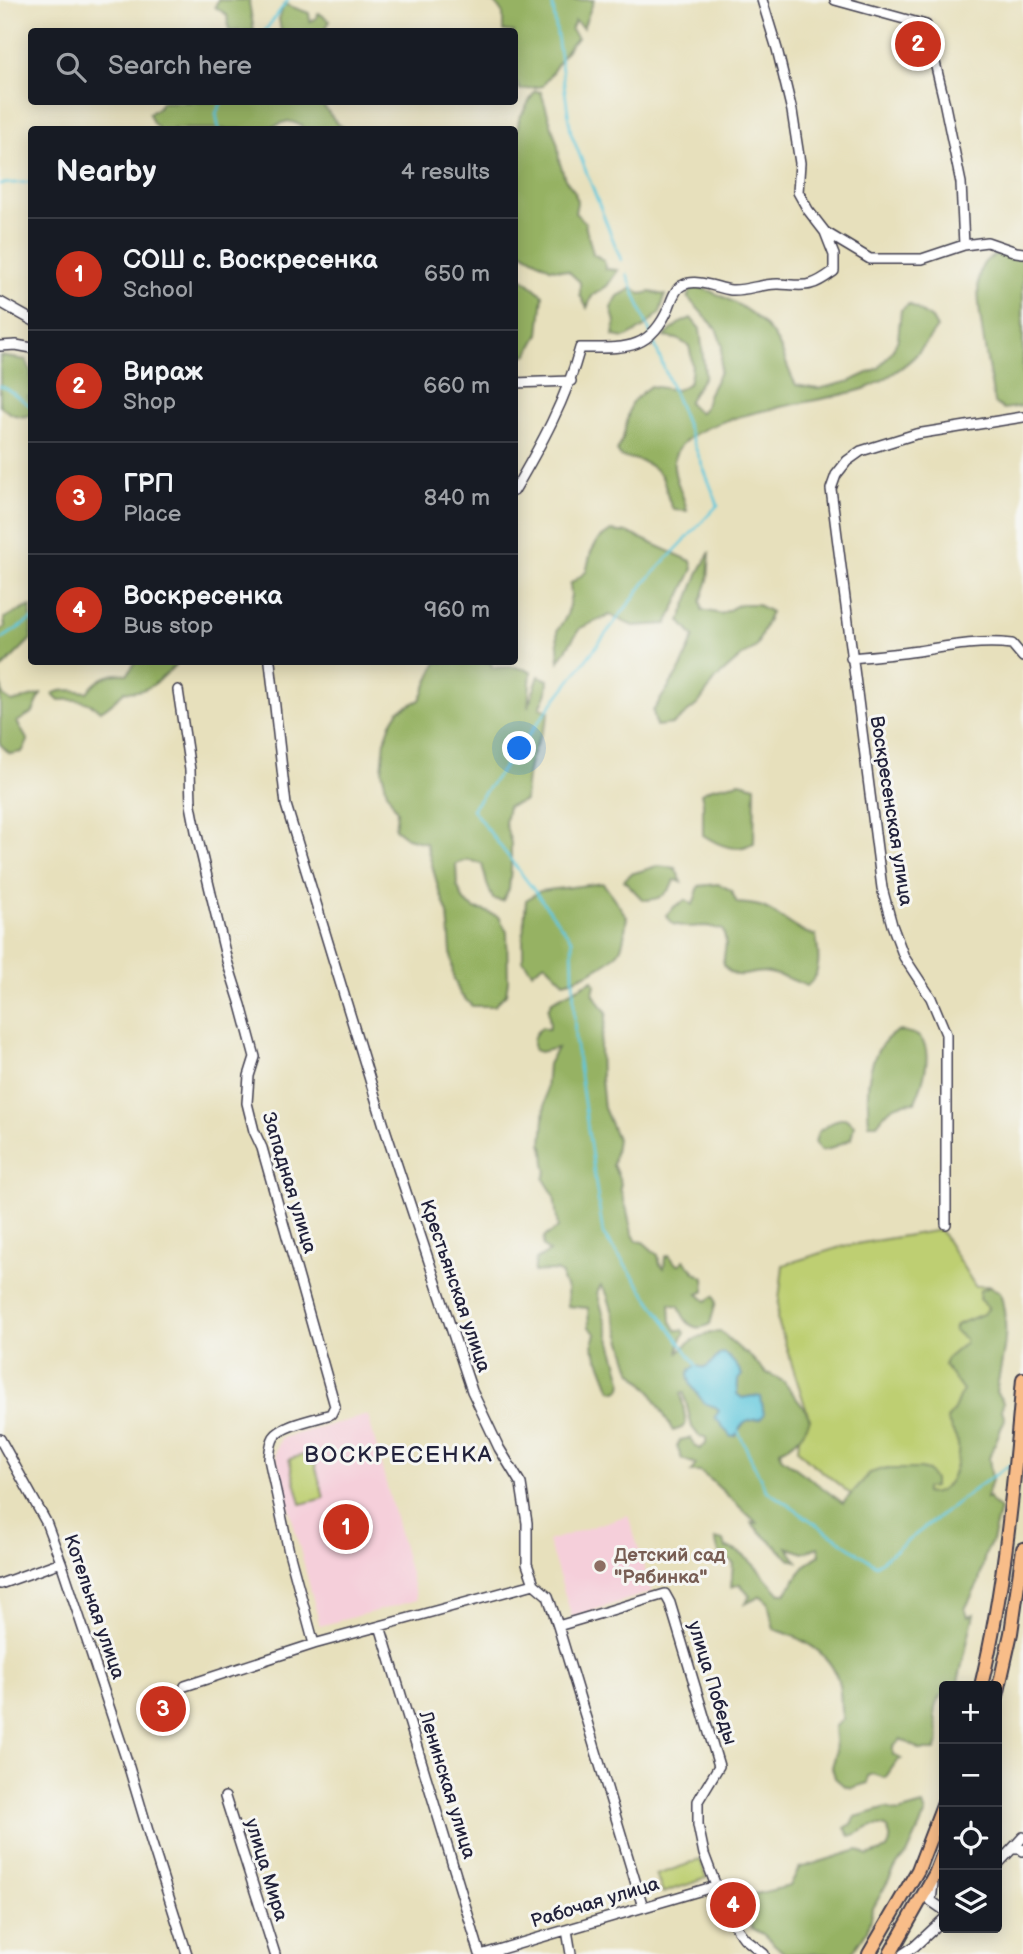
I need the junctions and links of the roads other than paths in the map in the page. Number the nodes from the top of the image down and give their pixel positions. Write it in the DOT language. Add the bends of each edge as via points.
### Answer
graph roads {
  1 [pos="762,0"];
  2 [pos="835,0"];
  3 [pos="825,232"];
  4 [pos="964,245"];
  5 [pos="1023,253"];
  6 [pos="0,302"];
  7 [pos="28,318"];
  8 [pos="0,346"];
  9 [pos="28,347"];
  10 [pos="571,381"];
  11 [pos="518,383"];
  12 [pos="1023,417"];
  13 [pos="518,484"];
  14 [pos="1023,657"];
  15 [pos="851,658"];
  16 [pos="270,665"];
  17 [pos="178,690"];
  18 [pos="946,1224"];
  19 [pos="1023,1379"];
  20 [pos="0,1439"];
  21 [pos="1023,1549"];
  22 [pos="61,1562"];
  23 [pos="0,1584"];
  24 [pos="534,1584"];
  25 [pos="380,1626"];
  26 [pos="558,1626"];
  27 [pos="314,1644"];
  28 [pos="982,1681"];
  29 [pos="1000,1681"];
  30 [pos="185,1686"];
  31 [pos="225,1797"];
  32 [pos="942,1807"];
  33 [pos="1023,1837"];
  34 [pos="1012,1849"];
  35 [pos="1023,1851"];
  36 [pos="1002,1860"];
  37 [pos="939,1864"];
  38 [pos="935,1874"];
  39 [pos="716,1886"];
  40 [pos="643,1906"];
  41 [pos="939,1907"];
  42 [pos="939,1924"];
  43 [pos="567,1930"];
  44 [pos="187,1954"];
  45 [pos="275,1954"];
  46 [pos="482,1954"];
  47 [pos="571,1954"];
  48 [pos="764,1954"];
  49 [pos="869,1954"];
  50 [pos="890,1954"];
  51 [pos="903,1954"];
  1 -- 3 [label="street" via="792,111 800,163 798,192"];
  2 -- 4 [label="street" via="926,25 961,183"];
  3 -- 4 [label="street" via="870,259 922,259"];
  3 -- 10 [label="street" via="834,255 834,271 826,277 809,285 774,283 731,290 683,285 647,339 618,348 580,348"];
  4 -- 5 [label="street" via="986,242"];
  6 -- 7 [label="street"];
  8 -- 9 [label="street"];
  10 -- 11 [label="street"];
  10 -- 13 [label="street"];
  12 -- 15 [label="street, Воскресенская улица" via="916,434 879,445 861,451 836,475 831,489"];
  14 -- 15 [label="street" via="1012,644 999,642"];
  15 -- 18 [label="street, Воскресенская улица" via="888,913 904,957 931,998 946,1034"];
  16 -- 24 [label="street, Крестьянская улица" via="286,805 467,1379 521,1484 527,1564"];
  17 -- 27 [label="street, Западная улица" via="196,831 255,1057 249,1076 249,1115 335,1406 331,1414 276,1434 270,1444 269,1459 289,1552"];
  19 -- 28 [label="main road" via="1012,1499"];
  20 -- 22 [label="street, Котельная улица" via="46,1522"];
  21 -- 29 [label="main road"];
  22 -- 23 [label="street"];
  22 -- 44 [label="street, Котельная улица"];
  24 -- 25 [label="street"];
  24 -- 26 [label="street, Крестьянская улица" via="548,1596"];
  25 -- 27 [label="street"];
  25 -- 46 [label="street, Ленинская улица"];
  26 -- 39 [label="street, улица Победы" via="665,1594 670,1602 719,1766 698,1801 698,1825"];
  26 -- 40 [label="street, Крестьянская улица"];
  27 -- 30 [label="street"];
  31 -- 45 [label="street, улица Мира"];
  32 -- 49 [label="main road" via="918,1870"];
  33 -- 34 [label="street"];
  34 -- 35 [label="street"];
  34 -- 36 [label="street"];
  37 -- 38 [label="main road"];
  38 -- 41 [label="street" via="931,1901"];
  38 -- 50 [label="main road"];
  39 -- 40 [label="street, Рабочая улица"];
  39 -- 48 [label="street" via="733,1923"];
  40 -- 43 [label="street, Рабочая улица"];
  42 -- 51 [label="street"];
  43 -- 46 [label="street, Рабочая улица"];
  43 -- 47 [label="street"];
}
